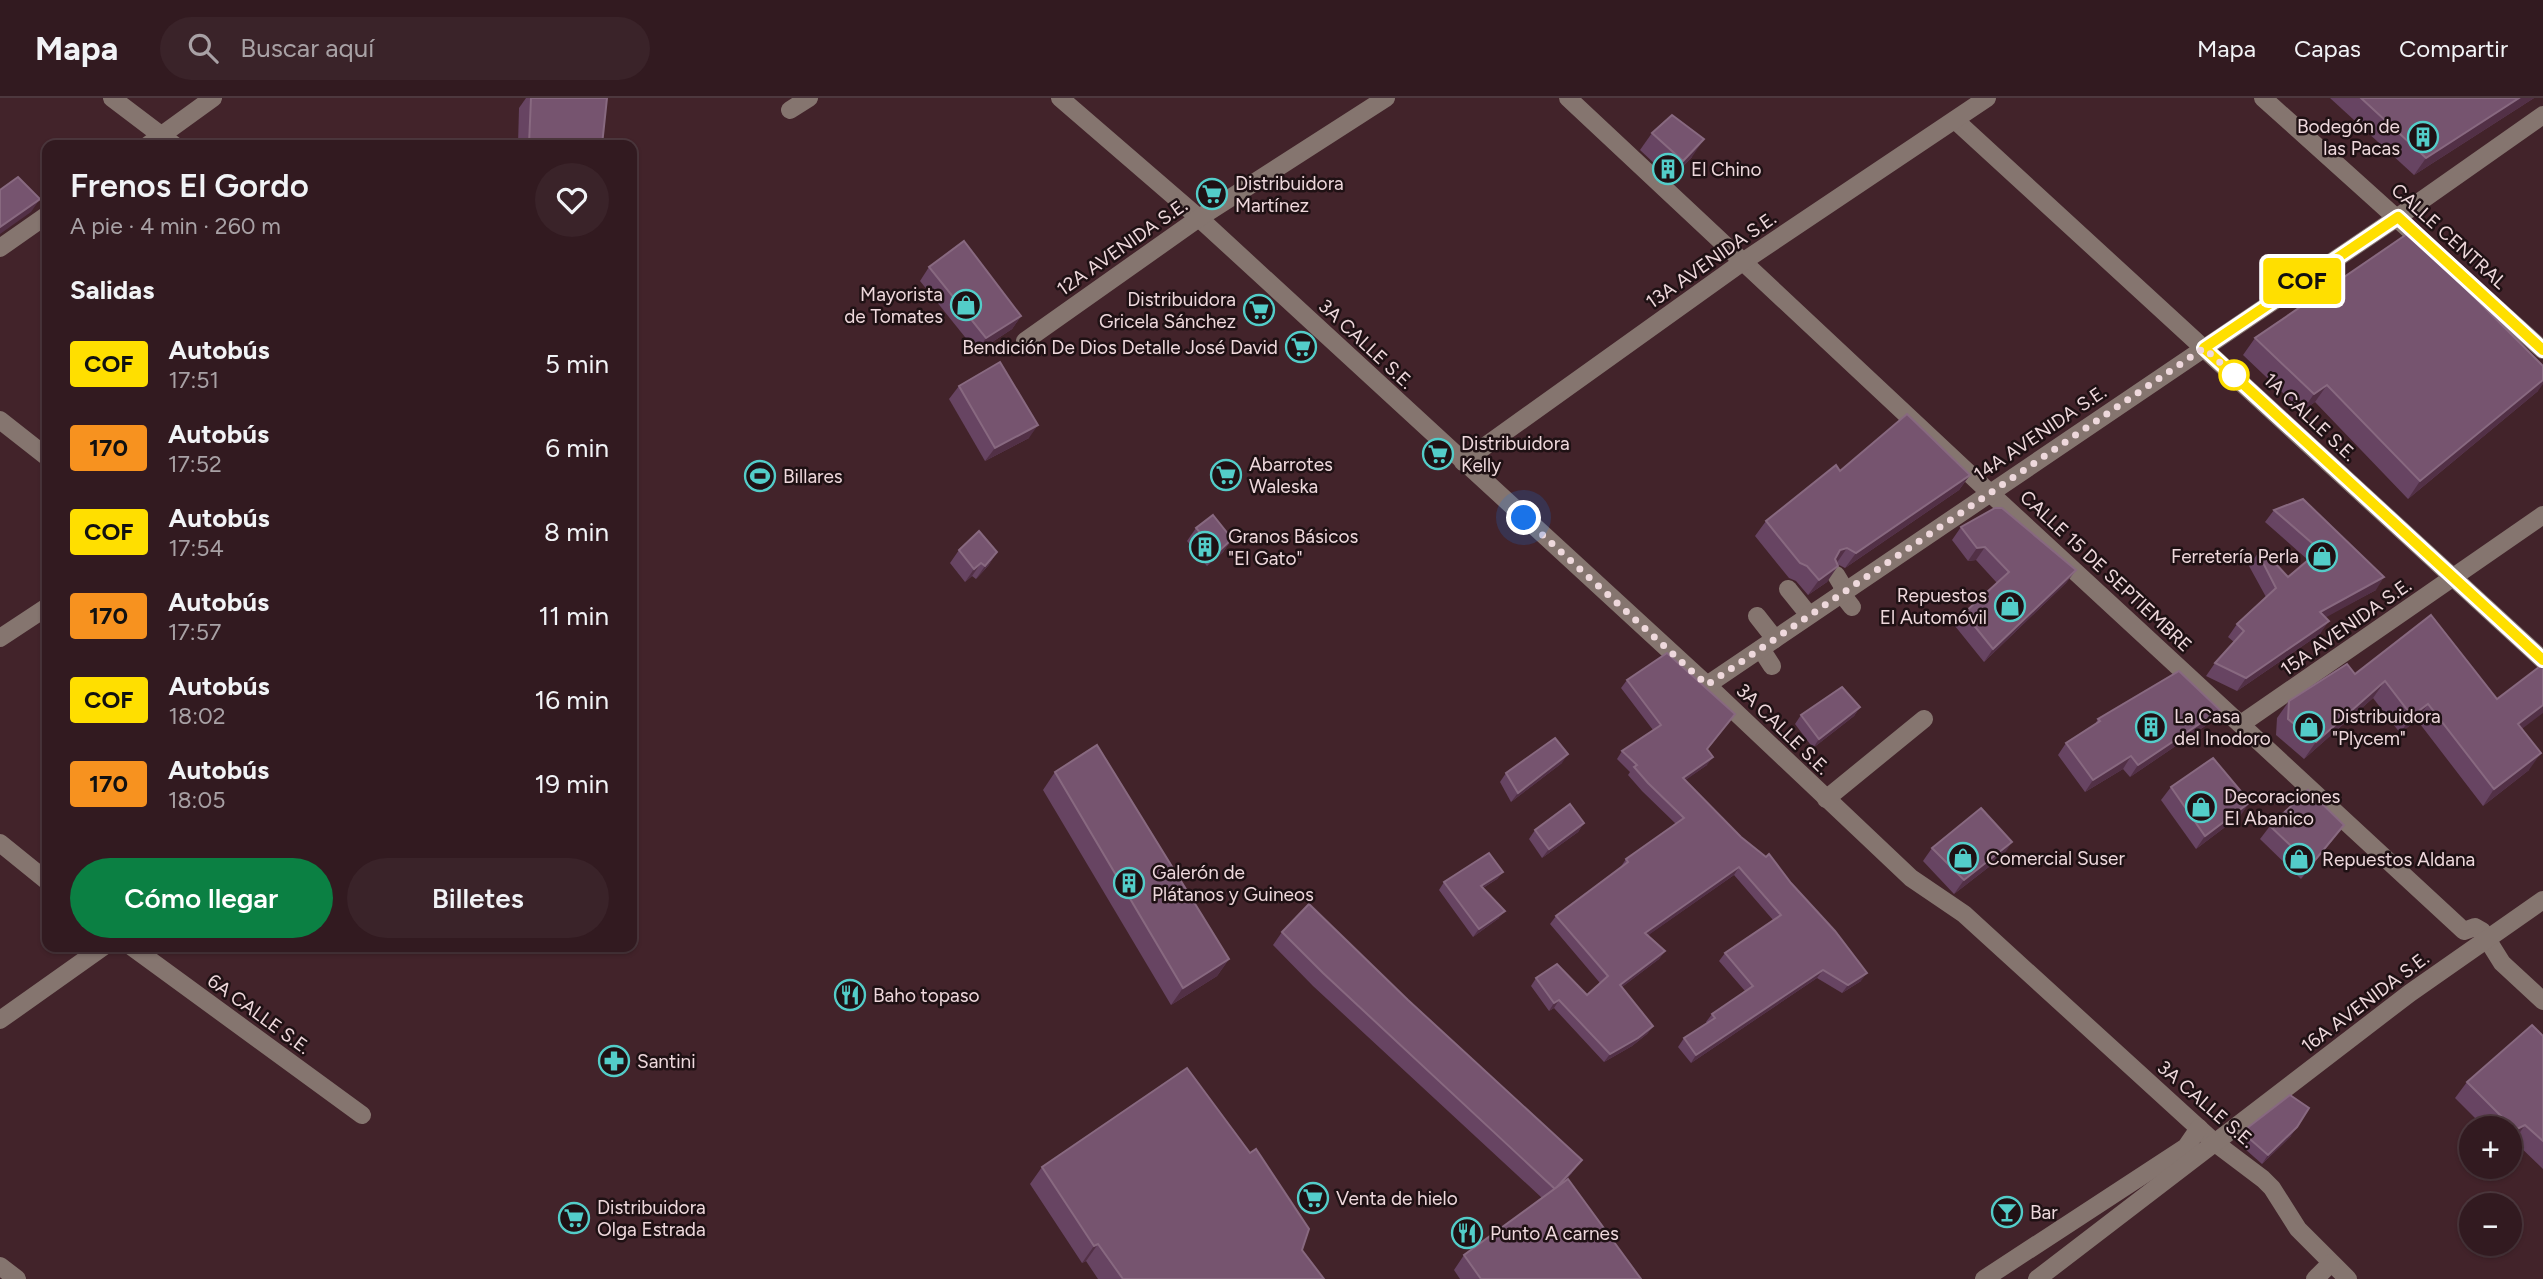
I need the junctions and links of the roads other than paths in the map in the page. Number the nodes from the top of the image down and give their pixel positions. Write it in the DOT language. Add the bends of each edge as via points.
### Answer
graph roads {
  1 [pos="112,98"];
  2 [pos="213,98"];
  3 [pos="808,98"];
  4 [pos="1060,98"];
  5 [pos="1386,98"];
  6 [pos="1569,98"];
  7 [pos="1987,98"];
  8 [pos="2263,98"];
  9 [pos="790,110"];
  10 [pos="2543,116"];
  11 [pos="1955,120"];
  12 [pos="159,140"];
  13 [pos="163,140"];
  14 [pos="2398,217"];
  15 [pos="1199,218"];
  16 [pos="42,219"];
  17 [pos="0,248"];
  18 [pos="1744,261"];
  19 [pos="1025,341"];
  20 [pos="2204,348"];
  21 [pos="2543,350"];
  22 [pos="0,420"];
  23 [pos="42,453"];
  24 [pos="1463,462"];
  25 [pos="1989,492"];
  26 [pos="2543,515"];
  27 [pos="2454,578"];
  28 [pos="1788,589"];
  29 [pos="42,610"];
  30 [pos="1809,615"];
  31 [pos="1757,616"];
  32 [pos="0,639"];
  33 [pos="1768,644"];
  34 [pos="2543,660"];
  35 [pos="1772,666"];
  36 [pos="1707,685"];
  37 [pos="1924,719"];
  38 [pos="2241,724"];
  39 [pos="1826,799"];
  40 [pos="0,843"];
  41 [pos="42,876"];
  42 [pos="2543,900"];
  43 [pos="2487,939"];
  44 [pos="96,952"];
  45 [pos="139,952"];
  46 [pos="2543,1001"];
  47 [pos="0,1020"];
  48 [pos="362,1115"];
  49 [pos="2199,1128"];
  50 [pos="2214,1142"];
  51 [pos="2331,1263"];
  52 [pos="0,1266"];
  53 [pos="17,1279"];
  54 [pos="1984,1279"];
  55 [pos="2037,1279"];
  56 [pos="2315,1279"];
  57 [pos="2348,1279"];
  1 -- 12 [label="street"];
  2 -- 13 [label="street"];
  3 -- 9 [label="street"];
  4 -- 15 [label="street, 3A CALLE S.E."];
  5 -- 15 [label="street, 12A AVENIDA S.E."];
  6 -- 18 [label="street, CALLE 15 DE SEPTIEMBRE"];
  7 -- 11 [label="street, 13A AVENIDA S.E."];
  8 -- 14 [label="street, CALLE CENTRAL"];
  10 -- 14 [label="street, 14A AVENIDA S.E."];
  11 -- 18 [label="street, 13A AVENIDA S.E."];
  11 -- 20 [label="street, 1A CALLE S.E."];
  14 -- 20 [label="street, 14A AVENIDA S.E."];
  14 -- 21 [label="street, CALLE CENTRAL"];
  15 -- 19 [label="street, 12A AVENIDA S.E."];
  15 -- 24 [label="street, 3A CALLE S.E."];
  16 -- 17 [label="street"];
  18 -- 24 [label="street, 13A AVENIDA S.E."];
  18 -- 25 [label="street, CALLE 15 DE SEPTIEMBRE"];
  20 -- 25 [label="street, 14A AVENIDA S.E." via="2101,424"];
  20 -- 27 [label="street, 1A CALLE S.E."];
  22 -- 23 [label="street"];
  24 -- 36 [label="street, 3A CALLE S.E."];
  25 -- 30 [label="street, 14A AVENIDA S.E."];
  25 -- 38 [label="street, CALLE 15 DE SEPTIEMBRE"];
  26 -- 27 [label="street, 15A AVENIDA S.E."];
  27 -- 34 [label="street, 1A CALLE S.E."];
  27 -- 38 [label="street, 15A AVENIDA S.E."];
  28 -- 30 [label="street"];
  29 -- 32 [label="street"];
  30 -- 33 [label="street, 14A AVENIDA S.E."];
  31 -- 33 [label="street"];
  33 -- 35 [label="street"];
  33 -- 36 [label="street, 14A AVENIDA S.E."];
  36 -- 39 [label="street, 3A CALLE S.E."];
  37 -- 39 [label="street"];
  38 -- 43 [label="street, CALLE 15 DE SEPTIEMBRE" via="2464,931 2475,927"];
  39 -- 49 [label="street, 3A CALLE S.E." via="1911,878 1964,914"];
  40 -- 41 [label="street"];
  42 -- 43 [label="street, 16A AVENIDA S.E."];
  43 -- 46 [label="street" via="2502,962"];
  43 -- 50 [label="street, 16A AVENIDA S.E."];
  44 -- 47 [label="street"];
  45 -- 48 [label="street, 6A CALLE S.E."];
  49 -- 50 [label="street, 3A CALLE S.E."];
  49 -- 54 [label="street" via="2186,1147"];
  50 -- 51 [label="street, 3A CALLE S.E." via="2272,1188 2298,1229"];
  50 -- 55 [label="street, 16A AVENIDA S.E."];
  51 -- 56 [label="street"];
  51 -- 57 [label="street, 3A CALLE S.E."];
  52 -- 53 [label="street"];
}
